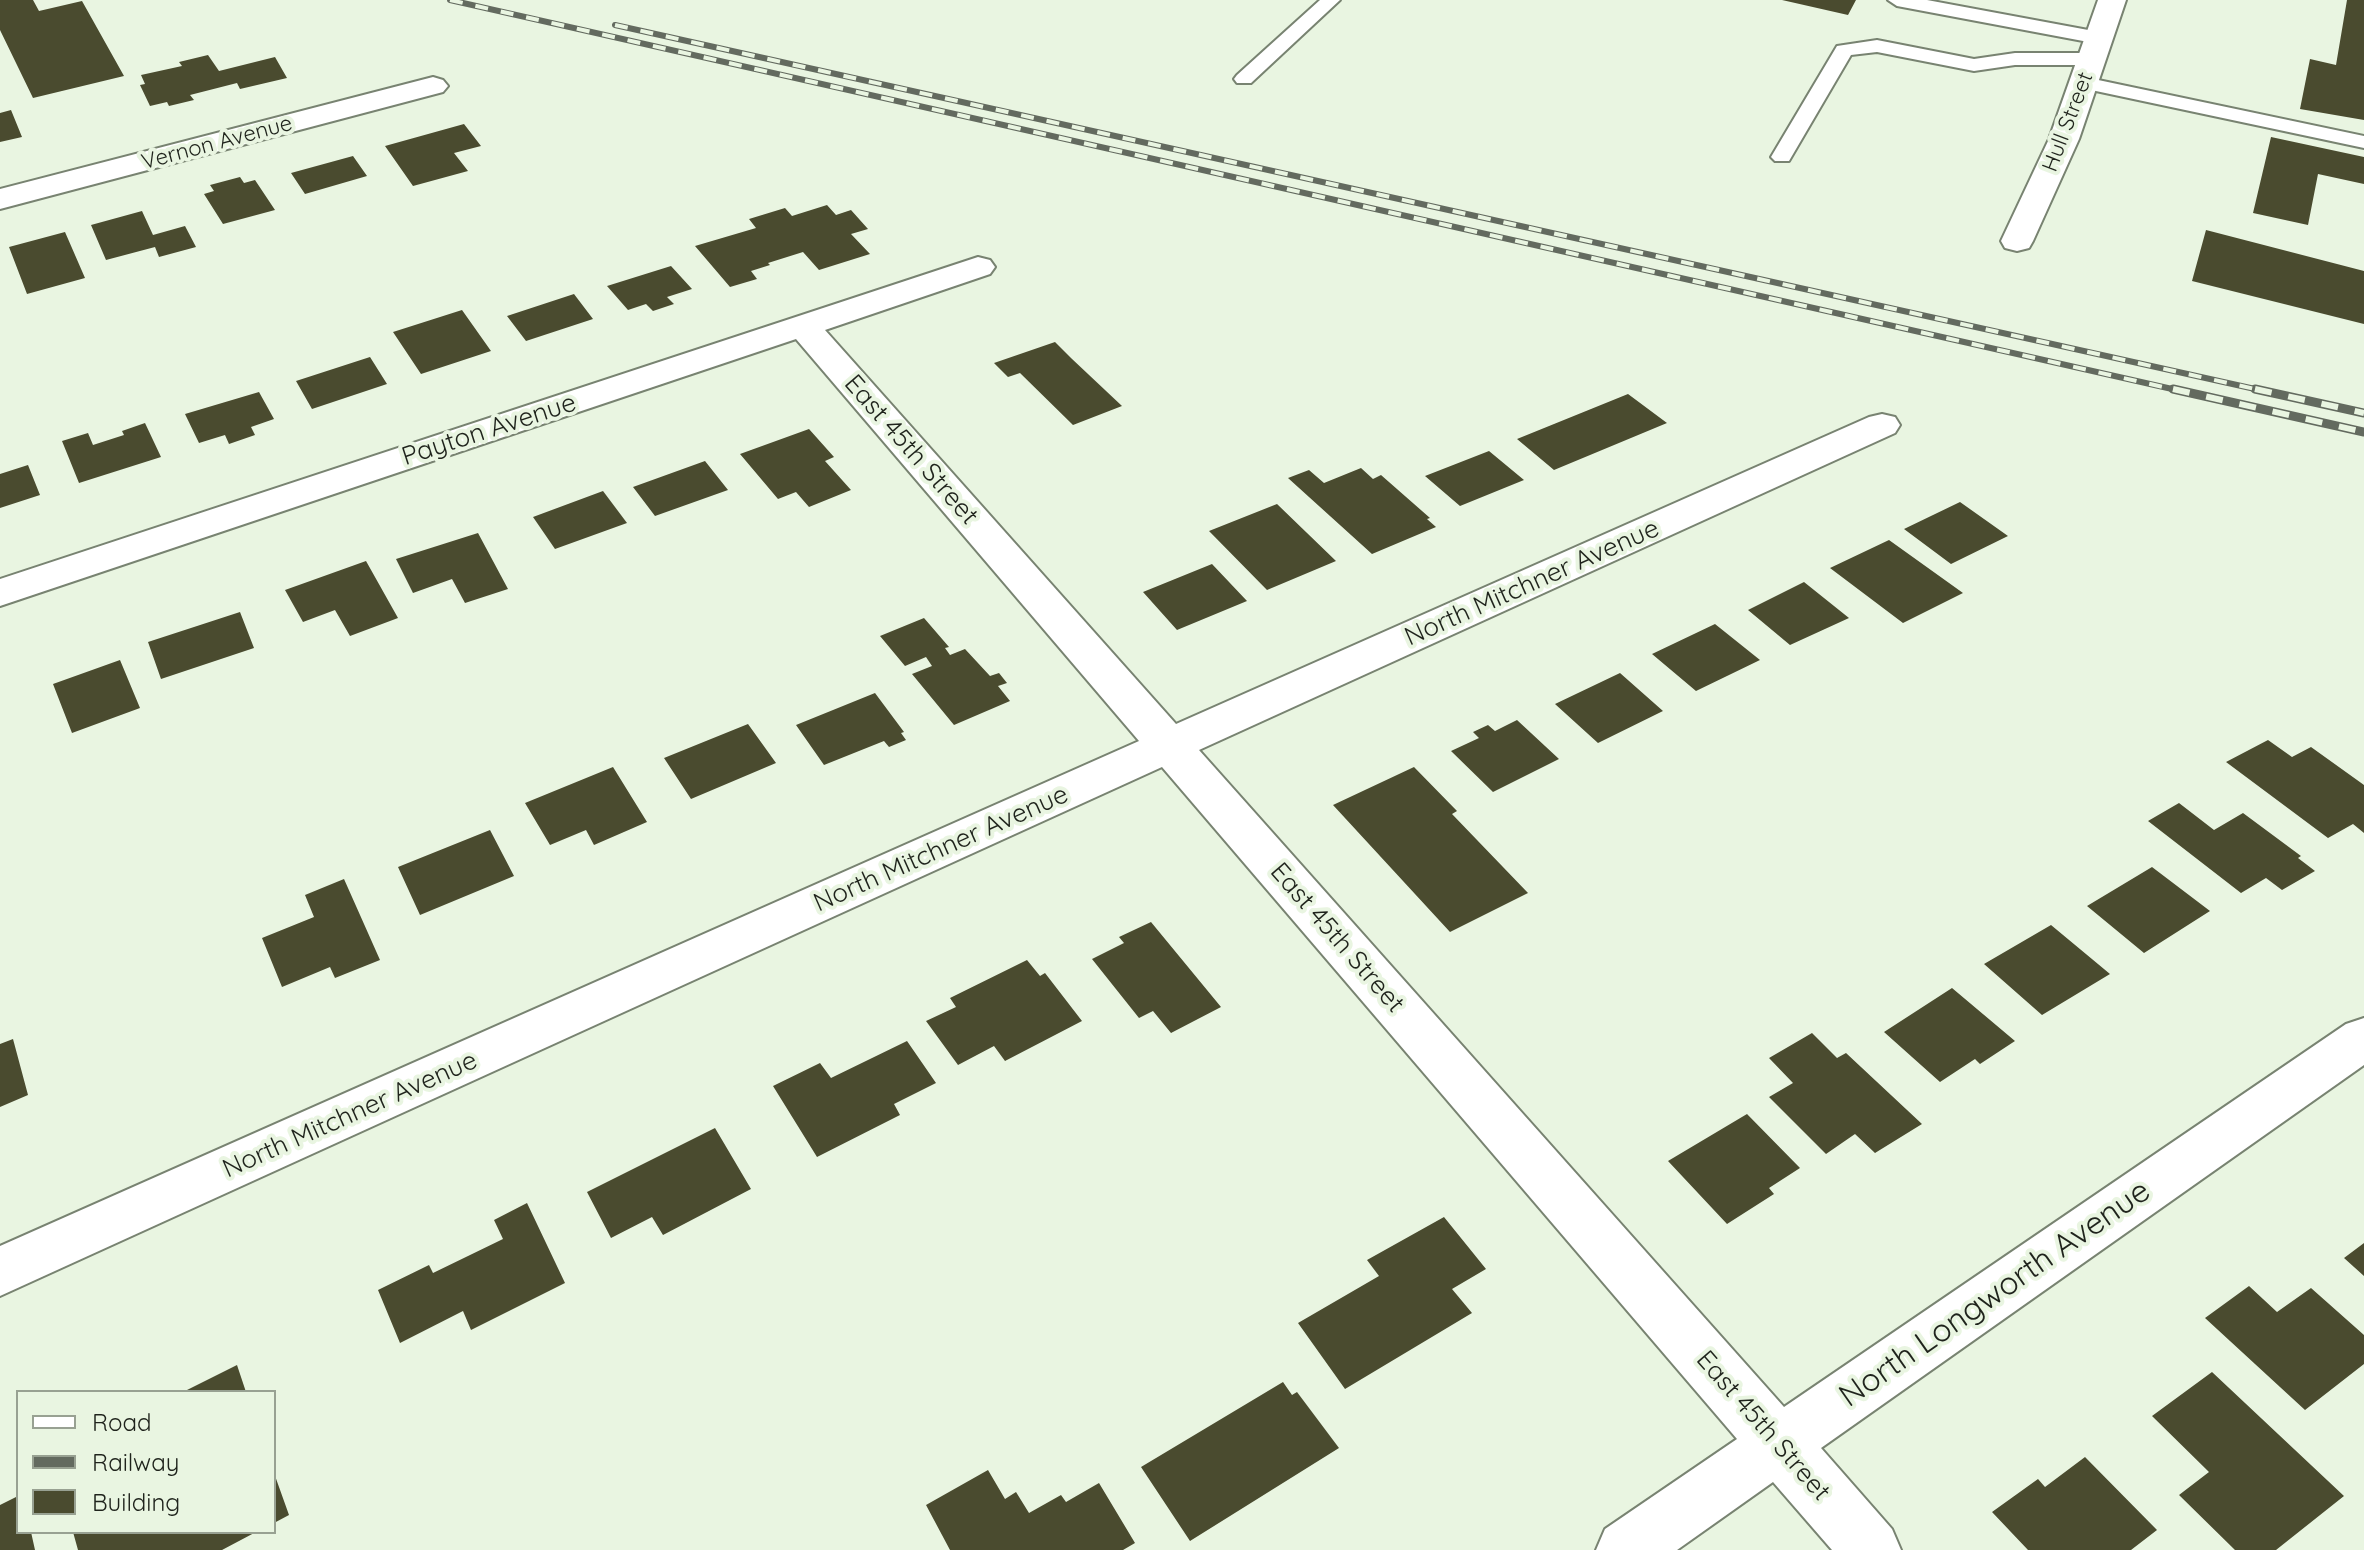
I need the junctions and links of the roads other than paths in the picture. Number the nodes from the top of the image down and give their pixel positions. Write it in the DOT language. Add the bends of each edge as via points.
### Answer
graph roads {
  1 [pos="1331,0"];
  2 [pos="1897,0"];
  3 [pos="2112,0"];
  4 [pos="2092,60"];
  5 [pos="1244,79"];
  6 [pos="433,86"];
  7 [pos="2364,142"];
  8 [pos="1782,157"];
  9 [pos="0,199"];
  10 [pos="2017,241"];
  11 [pos="978,267"];
  12 [pos="803,326"];
  13 [pos="1882,425"];
  14 [pos="0,593"];
  15 [pos="1170,746"];
  16 [pos="2364,1038"];
  17 [pos="0,1272"];
  18 [pos="1779,1444"];
  19 [pos="1626,1550"];
  20 [pos="1871,1550"];
  1 -- 5 [label="lane"];
  2 -- 4 [label="lane"];
  3 -- 4 [label="street, Hull Street"];
  4 -- 7 [label="lane"];
  4 -- 8 [label="lane" via="2015,59 1974,65 1877,46 1844,50"];
  4 -- 10 [label="street, Hull Street" via="2064,139"];
  6 -- 9 [label="street, Vernon Avenue"];
  11 -- 12 [label="street, Payton Avenue"];
  12 -- 14 [label="street, Payton Avenue"];
  12 -- 15 [label="street, East 45th Street"];
  13 -- 15 [label="street, North Mitchner Avenue"];
  15 -- 17 [label="street, North Mitchner Avenue"];
  15 -- 18 [label="street, East 45th Street"];
  16 -- 18 [label="street, North Longworth Avenue"];
  18 -- 19 [label="street, North Longworth Avenue"];
  18 -- 20 [label="street, East 45th Street"];
}
